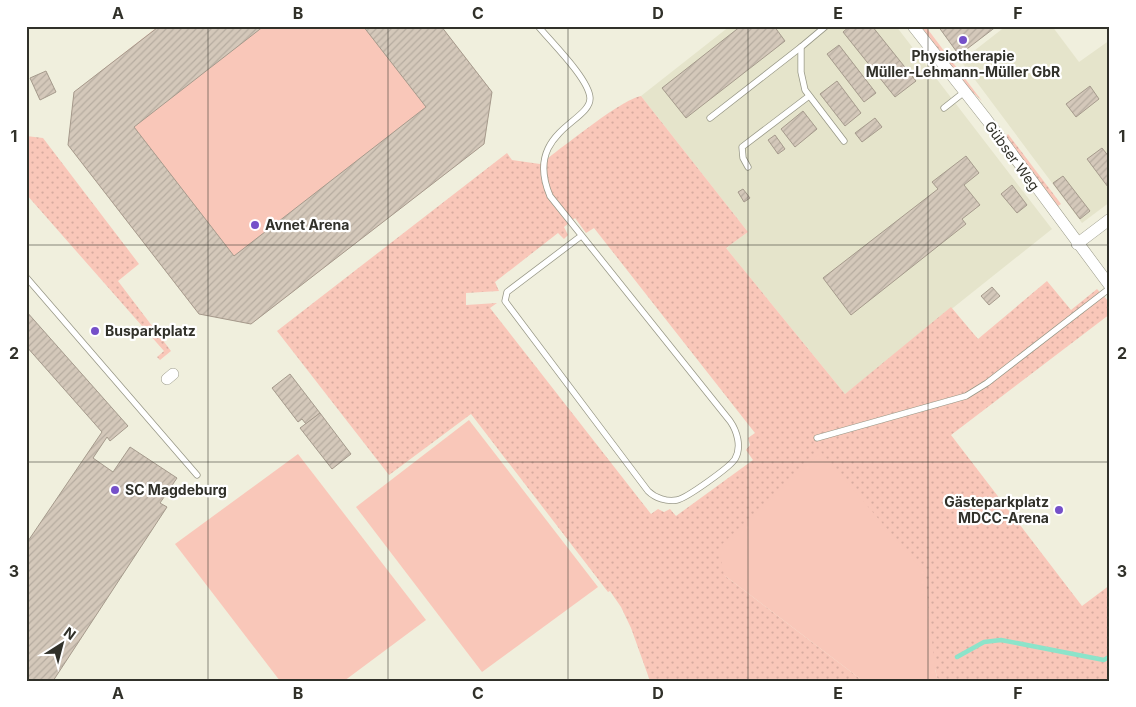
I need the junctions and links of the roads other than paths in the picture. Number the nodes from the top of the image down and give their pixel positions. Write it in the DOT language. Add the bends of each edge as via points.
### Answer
graph roads {
  1 [pos="538,26"];
  2 [pos="826,26"];
  3 [pos="913,26"];
  4 [pos="801,47"];
  5 [pos="963,93"];
  6 [pos="809,96"];
  7 [pos="944,108"];
  8 [pos="710,118"];
  9 [pos="844,141"];
  10 [pos="748,167"];
  11 [pos="1110,219"];
  12 [pos="580,236"];
  13 [pos="1078,244"];
  14 [pos="26,277"];
  15 [pos="1110,287"];
  16 [pos="817,438"];
  17 [pos="197,475"];
  1 -- 12 [label="lane" via="584,82 590,98 587,108 552,140 545,166 550,196"];
  2 -- 4 [label="lane"];
  3 -- 5 [label="street, Gübser Weg"];
  4 -- 6 [label="lane" via="801,72"];
  4 -- 8 [label="lane"];
  5 -- 7 [label="lane"];
  5 -- 13 [label="street, Gübser Weg"];
  6 -- 9 [label="lane"];
  6 -- 10 [label="lane" via="742,147"];
  11 -- 13 [label="street"];
  12 -- 12 [label="lane" via="730,421 736,433 738,448 733,461 680,499 661,498 648,491 505,301 507,292"];
  13 -- 15 [label="street, Gübser Weg"];
  14 -- 17 [label="lane"];
  15 -- 16 [label="lane" via="966,396"];
}
